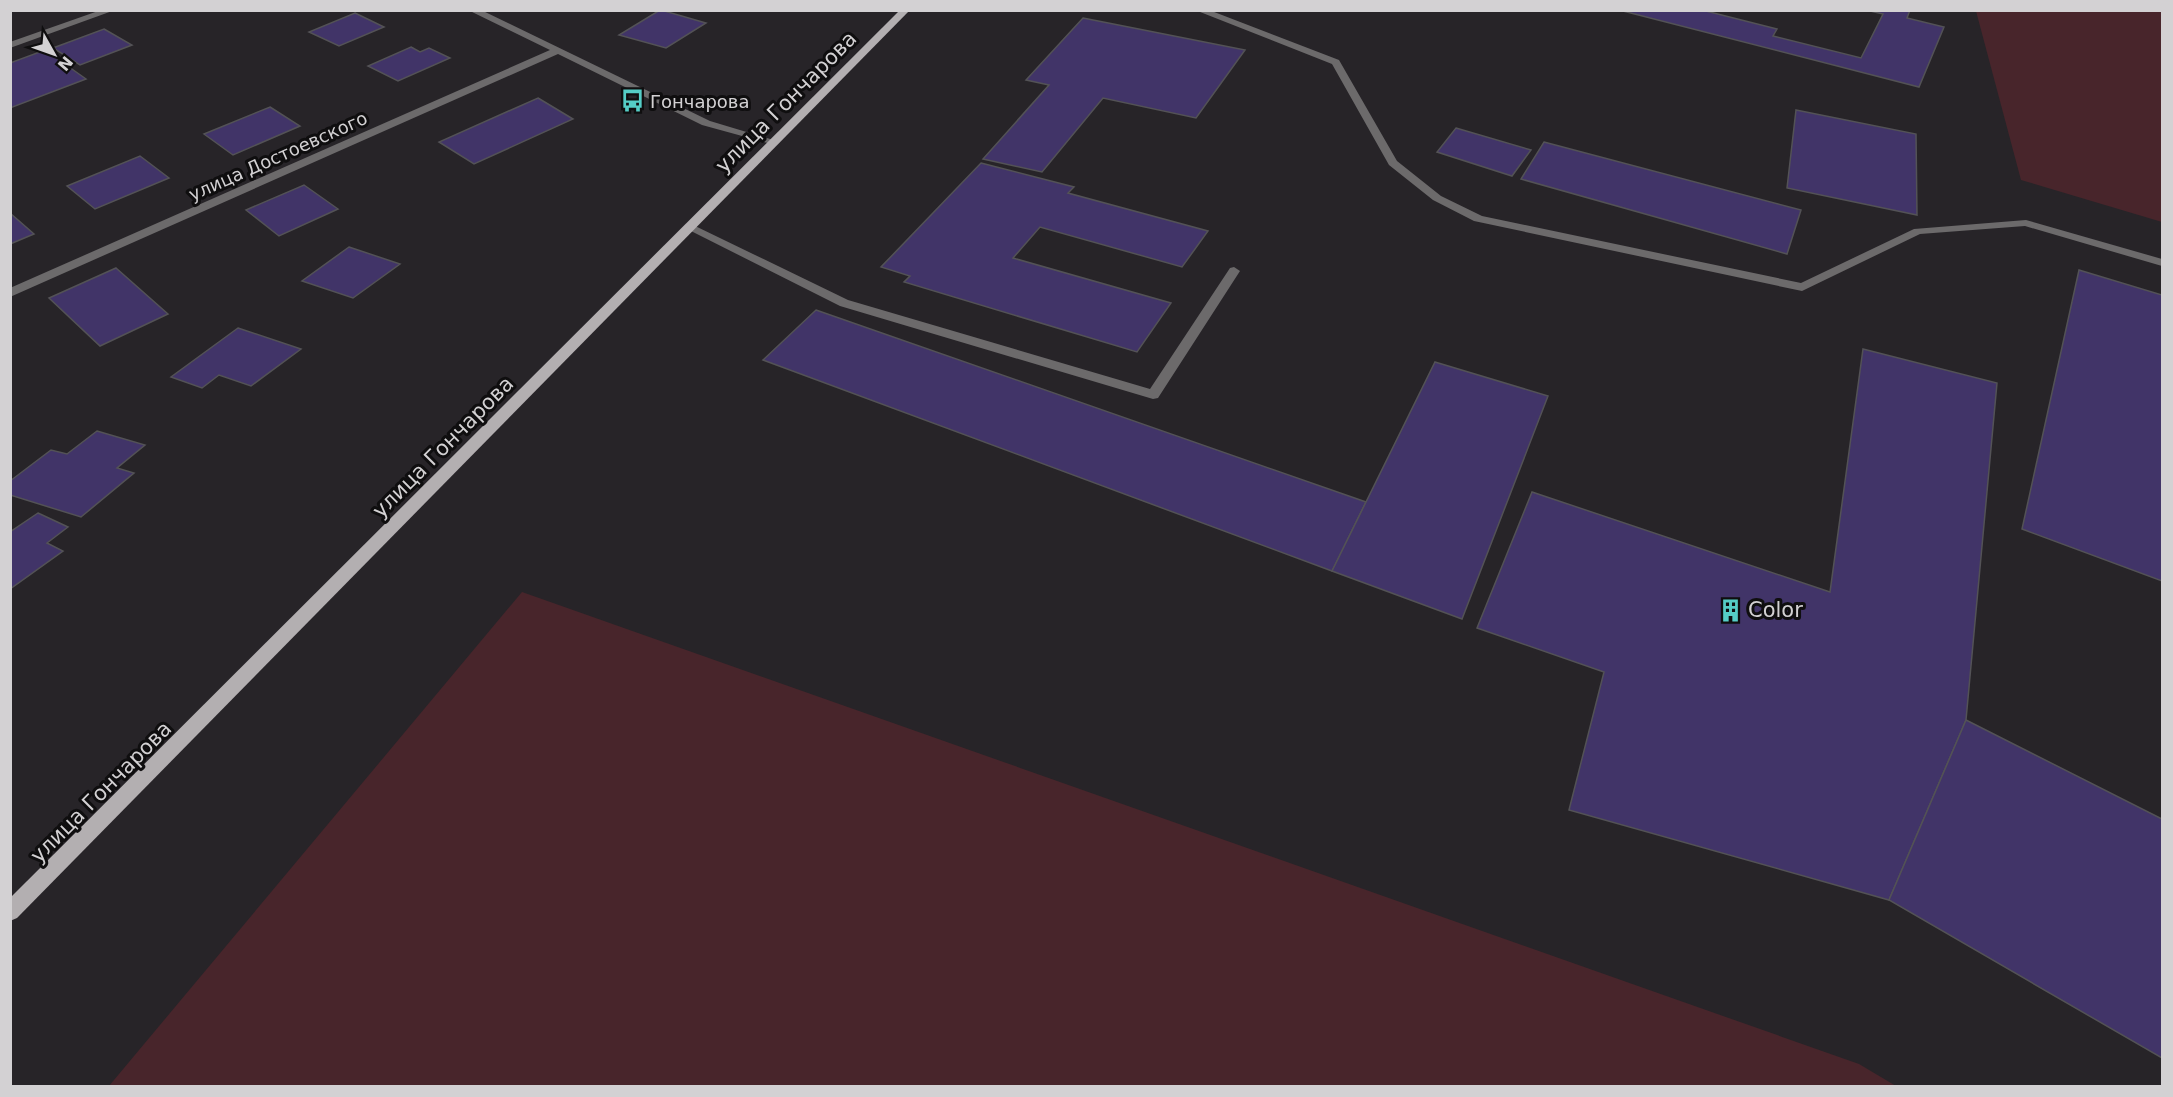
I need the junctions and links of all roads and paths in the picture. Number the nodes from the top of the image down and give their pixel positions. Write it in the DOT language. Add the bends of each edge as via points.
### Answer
graph roads {
  1 [pos="111,10"];
  2 [pos="472,10"];
  3 [pos="906,10"];
  4 [pos="1199,10"];
  5 [pos="10,45"];
  6 [pos="558,50"];
  7 [pos="775,142"];
  8 [pos="691,227"];
  9 [pos="2163,263"];
  10 [pos="1234,271"];
  11 [pos="10,293"];
  12 [pos="10,912"];
  1 -- 5 [label="street"];
  2 -- 6 [label="street"];
  3 -- 7 [label="main road, улица Гончарова"];
  4 -- 9 [label="street" via="1336,62 1393,163 1437,198 1478,219 1802,287 1918,231 2026,223"];
  6 -- 7 [label="street" via="706,123"];
  6 -- 11 [label="street, улица Достоевского"];
  7 -- 8 [label="main road, улица Гончарова"];
  8 -- 10 [label="street" via="844,303 1153,395"];
  8 -- 12 [label="main road, улица Гончарова"];
}
